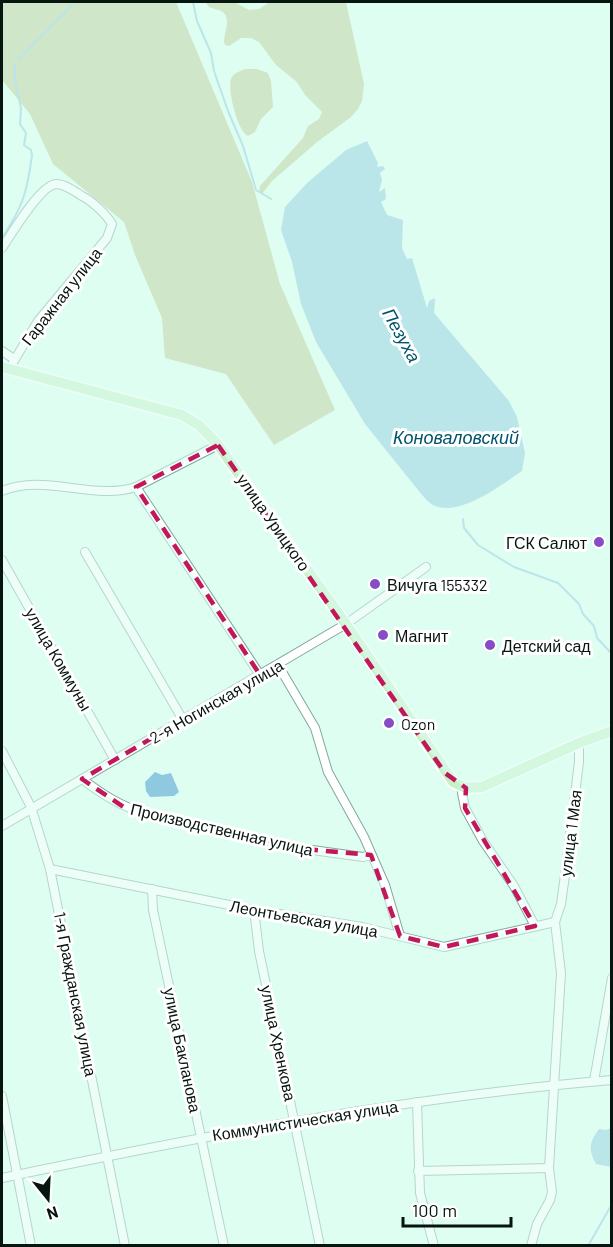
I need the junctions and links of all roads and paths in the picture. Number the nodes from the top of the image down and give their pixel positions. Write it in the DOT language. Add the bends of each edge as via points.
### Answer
graph roads {
  1 [pos="2,248"];
  2 [pos="2,351"];
  3 [pos="8,365"];
  4 [pos="218,445"];
  5 [pos="136,487"];
  6 [pos="2,491"];
  7 [pos="85,552"];
  8 [pos="2,560"];
  9 [pos="426,567"];
  10 [pos="346,624"];
  11 [pos="278,664"];
  12 [pos="260,675"];
  13 [pos="183,720"];
  14 [pos="612,731"];
  15 [pos="579,743"];
  16 [pos="2,751"];
  17 [pos="115,760"];
  18 [pos="82,779"];
  19 [pos="466,788"];
  20 [pos="32,807"];
  21 [pos="2,826"];
  22 [pos="371,855"];
  23 [pos="51,870"];
  24 [pos="152,889"];
  25 [pos="254,910"];
  26 [pos="555,922"];
  27 [pos="535,926"];
  28 [pos="400,936"];
  29 [pos="612,978"];
  30 [pos="612,1080"];
  31 [pos="594,1081"];
  32 [pos="555,1085"];
  33 [pos="2,1096"];
  34 [pos="417,1102"];
  35 [pos="295,1121"];
  36 [pos="202,1137"];
  37 [pos="109,1157"];
  38 [pos="549,1168"];
  39 [pos="418,1171"];
  40 [pos="17,1175"];
  41 [pos="2,1178"];
  42 [pos="31,1245"];
  43 [pos="125,1245"];
  44 [pos="224,1245"];
  45 [pos="320,1245"];
  46 [pos="434,1245"];
  47 [pos="531,1245"];
  1 -- 3 [label="street, Гаражная улица" via="39,196 55,184 88,199 112,224 107,238 38,321"];
  2 -- 3 [label="street"];
  3 -- 4 [label="main road, улица Урицкого" via="182,415 200,426"];
  4 -- 5 [label="street"];
  4 -- 10 [label="main road, улица Урицкого"];
  5 -- 6 [label="street" via="112,491 30,484"];
  5 -- 12 [label="street"];
  7 -- 13 [label="street"];
  8 -- 17 [label="street, улица Коммуны"];
  9 -- 10 [label="street, 2-я Ногинская улица"];
  10 -- 11 [label="street, 2-я Ногинская улица"];
  10 -- 19 [label="main road, улица Урицкого" via="445,773"];
  11 -- 12 [label="street, 2-я Ногинская улица"];
  11 -- 22 [label="street" via="315,728 328,772"];
  12 -- 13 [label="street, 2-я Ногинская улица"];
  13 -- 17 [label="street, 2-я Ногинская улица"];
  14 -- 15 [label="main road"];
  15 -- 19 [label="main road" via="510,776 482,787"];
  15 -- 26 [label="street, улица 1 Мая" via="566,868"];
  16 -- 20 [label="street, 1-я Гражданская улица"];
  17 -- 18 [label="street, 2-я Ногинская улица"];
  18 -- 20 [label="street, 2-я Ногинская улица"];
  18 -- 22 [label="street, Производственная улица" via="125,808 144,813 305,849"];
  19 -- 27 [label="street" via="462,793 465,808"];
  20 -- 21 [label="street, 2-я Ногинская улица"];
  20 -- 23 [label="street, 1-я Гражданская улица"];
  22 -- 28 [label="street" via="385,885"];
  23 -- 24 [label="street, Леонтьевская улица"];
  23 -- 37 [label="street, 1-я Гражданская улица"];
  24 -- 25 [label="street, Леонтьевская улица"];
  24 -- 36 [label="street, улица Бакланова" via="153,910"];
  25 -- 28 [label="street, Леонтьевская улица"];
  25 -- 35 [label="street, улица Хренкова"];
  26 -- 27 [label="street, Леонтьевская улица"];
  26 -- 32 [label="street" via="561,973"];
  27 -- 28 [label="street, Леонтьевская улица" via="453,947"];
  29 -- 31 [label="street"];
  30 -- 31 [label="street, Коммунистическая улица"];
  31 -- 32 [label="street, Коммунистическая улица"];
  32 -- 34 [label="street, Коммунистическая улица"];
  32 -- 38 [label="street"];
  33 -- 40 [label="street"];
  34 -- 35 [label="street, Коммунистическая улица"];
  34 -- 39 [label="street"];
  35 -- 36 [label="street, Коммунистическая улица"];
  35 -- 45 [label="street, улица Хренкова"];
  36 -- 37 [label="street, Коммунистическая улица"];
  36 -- 44 [label="street, улица Бакланова"];
  37 -- 40 [label="street, Коммунистическая улица"];
  37 -- 43 [label="street, 1-я Гражданская улица"];
  38 -- 39 [label="street"];
  38 -- 47 [label="street" via="552,1192"];
  39 -- 46 [label="street"];
  40 -- 41 [label="street, Коммунистическая улица"];
  40 -- 42 [label="street"];
}
